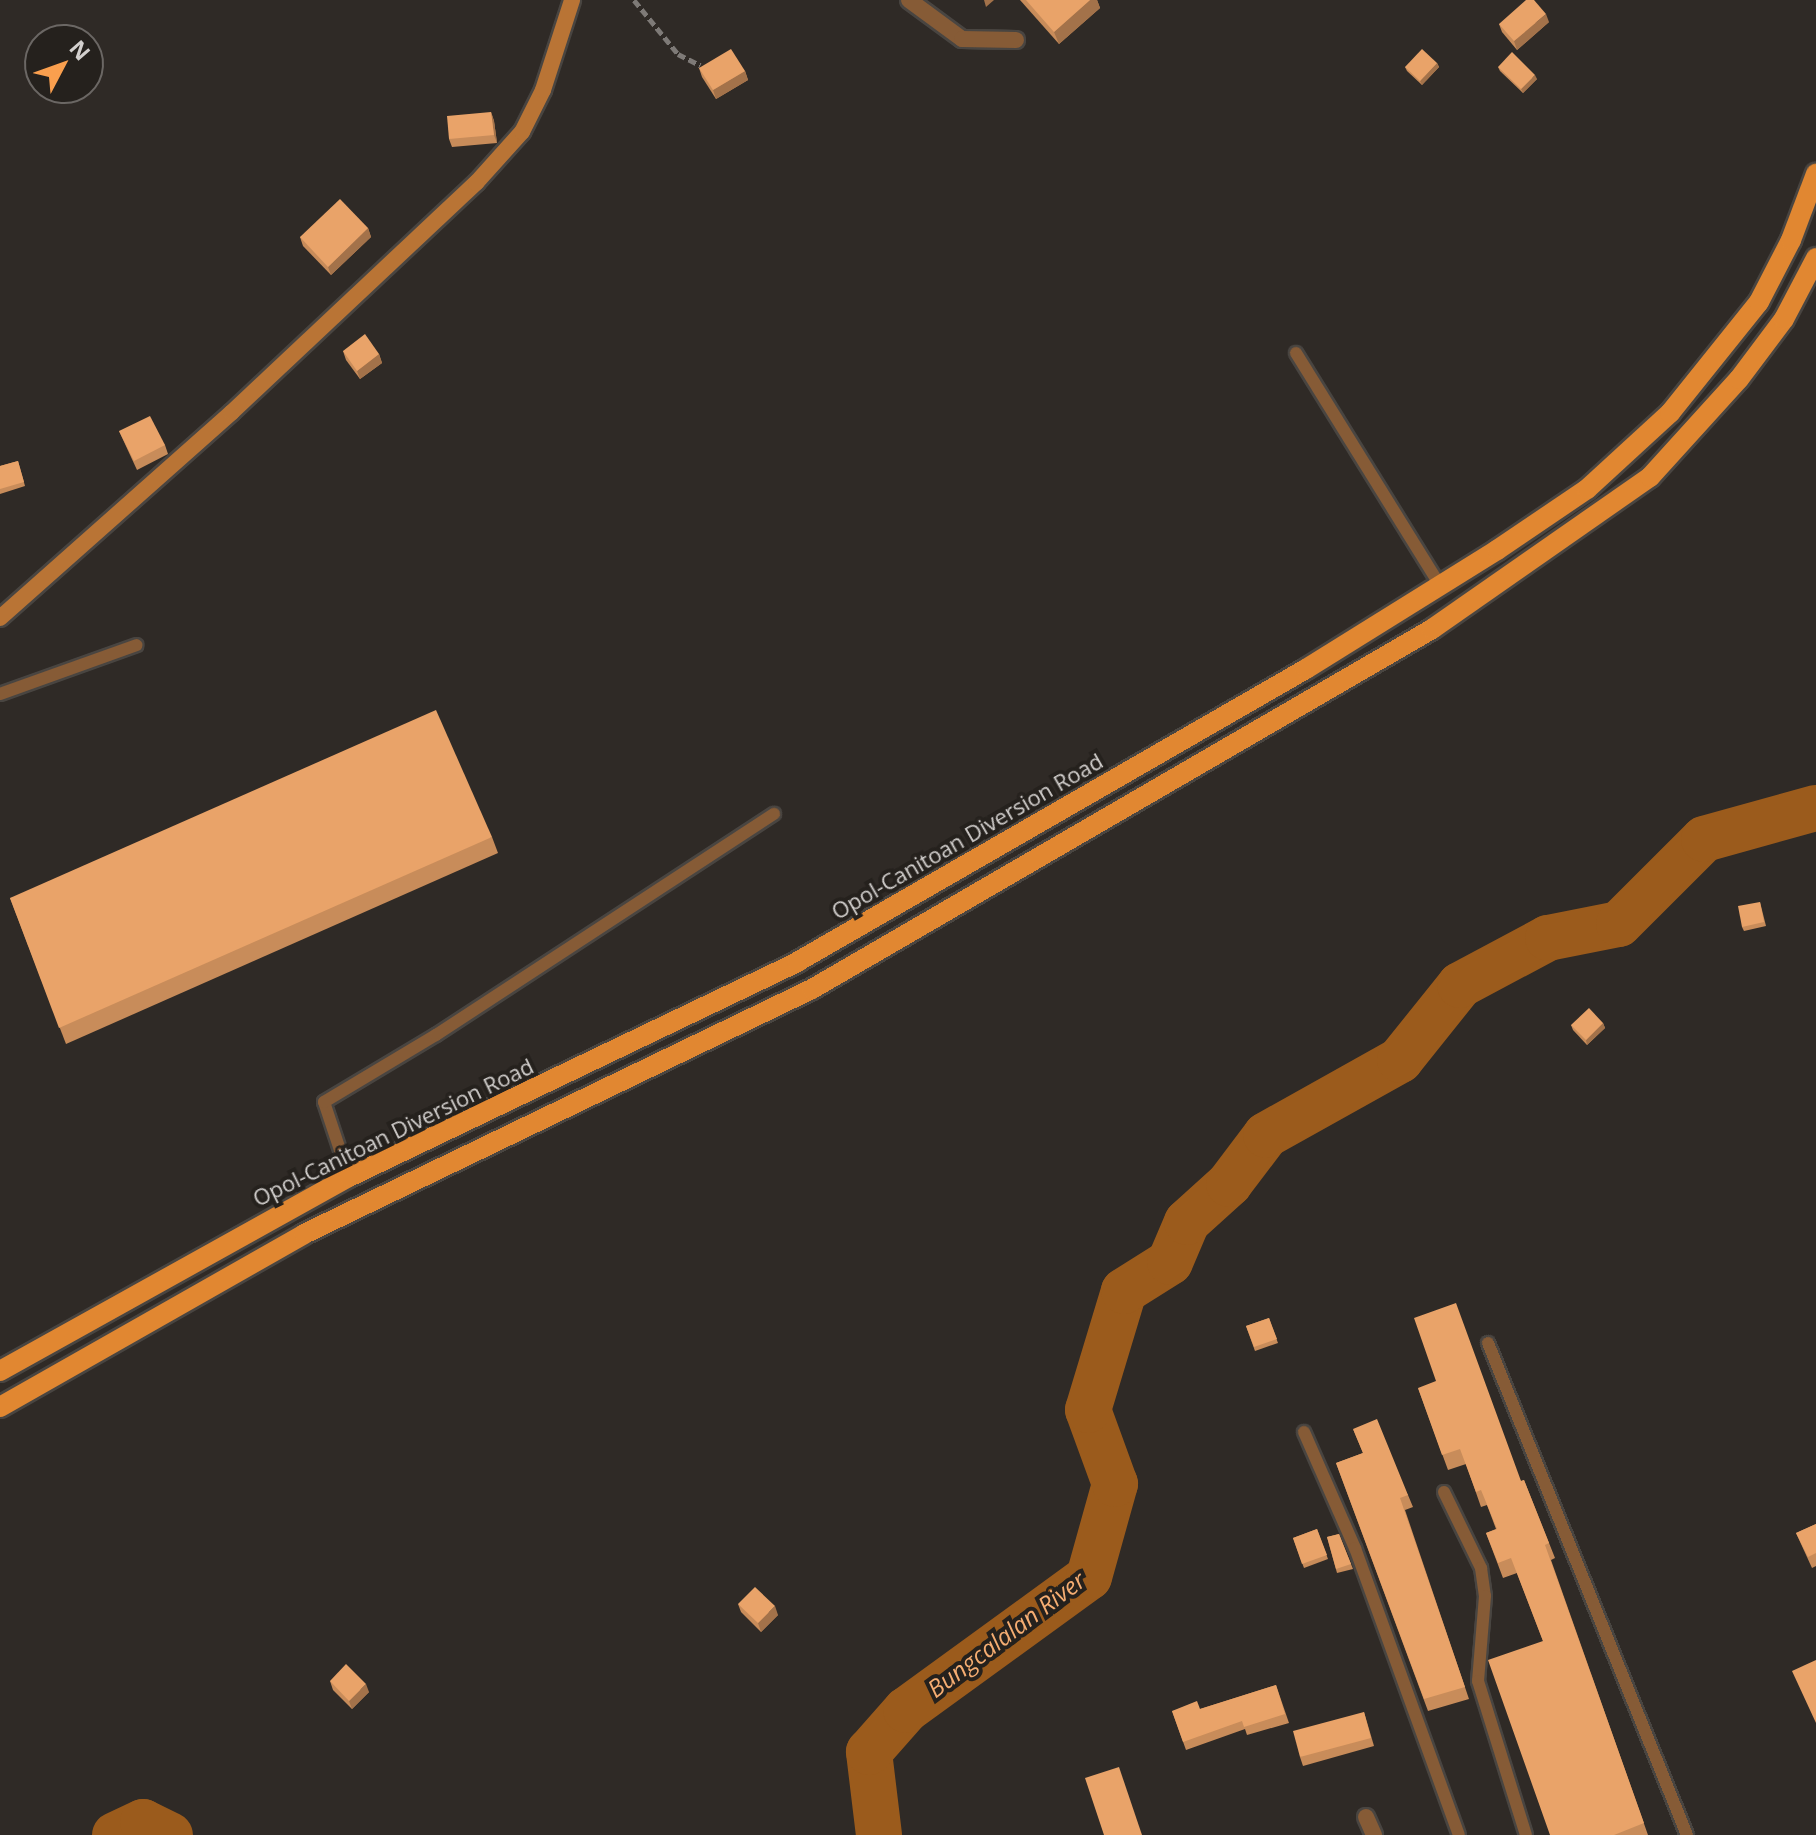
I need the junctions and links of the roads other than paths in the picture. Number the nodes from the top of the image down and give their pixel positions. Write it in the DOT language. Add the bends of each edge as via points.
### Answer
graph roads {
  1 [pos="572,0"];
  2 [pos="909,0"];
  3 [pos="1016,40"];
  4 [pos="1816,174"];
  5 [pos="1816,258"];
  6 [pos="1296,353"];
  7 [pos="1441,587"];
  8 [pos="0,618"];
  9 [pos="137,645"];
  10 [pos="0,694"];
  11 [pos="774,814"];
  12 [pos="349,1177"];
  13 [pos="1488,1343"];
  14 [pos="0,1371"];
  15 [pos="0,1407"];
  16 [pos="1304,1432"];
  17 [pos="1444,1492"];
  18 [pos="1366,1817"];
  19 [pos="1374,1835"];
  20 [pos="1459,1835"];
  21 [pos="1526,1835"];
  22 [pos="1687,1835"];
  1 -- 8 [label="street" via="543,90 522,132 476,183 232,412"];
  2 -- 3 [label="street" via="962,39"];
  4 -- 7 [label="main road, Opol-Canitoan Diversion Road" via="1791,240 1759,302 1670,413 1587,489"];
  5 -- 15 [label="main road" via="1784,319 1739,379 1650,477 1432,629 812,989 304,1234"];
  6 -- 7 [label="lane"];
  7 -- 12 [label="main road, Opol-Canitoan Diversion Road" via="797,962"];
  9 -- 10 [label="lane"];
  11 -- 12 [label="lane" via="324,1102"];
  12 -- 14 [label="main road, Opol-Canitoan Diversion Road"];
  13 -- 22 [label="lane"];
  16 -- 20 [label="lane" via="1355,1548"];
  17 -- 21 [label="lane" via="1481,1568 1485,1596 1478,1681"];
  18 -- 19 [label="street"];
}
